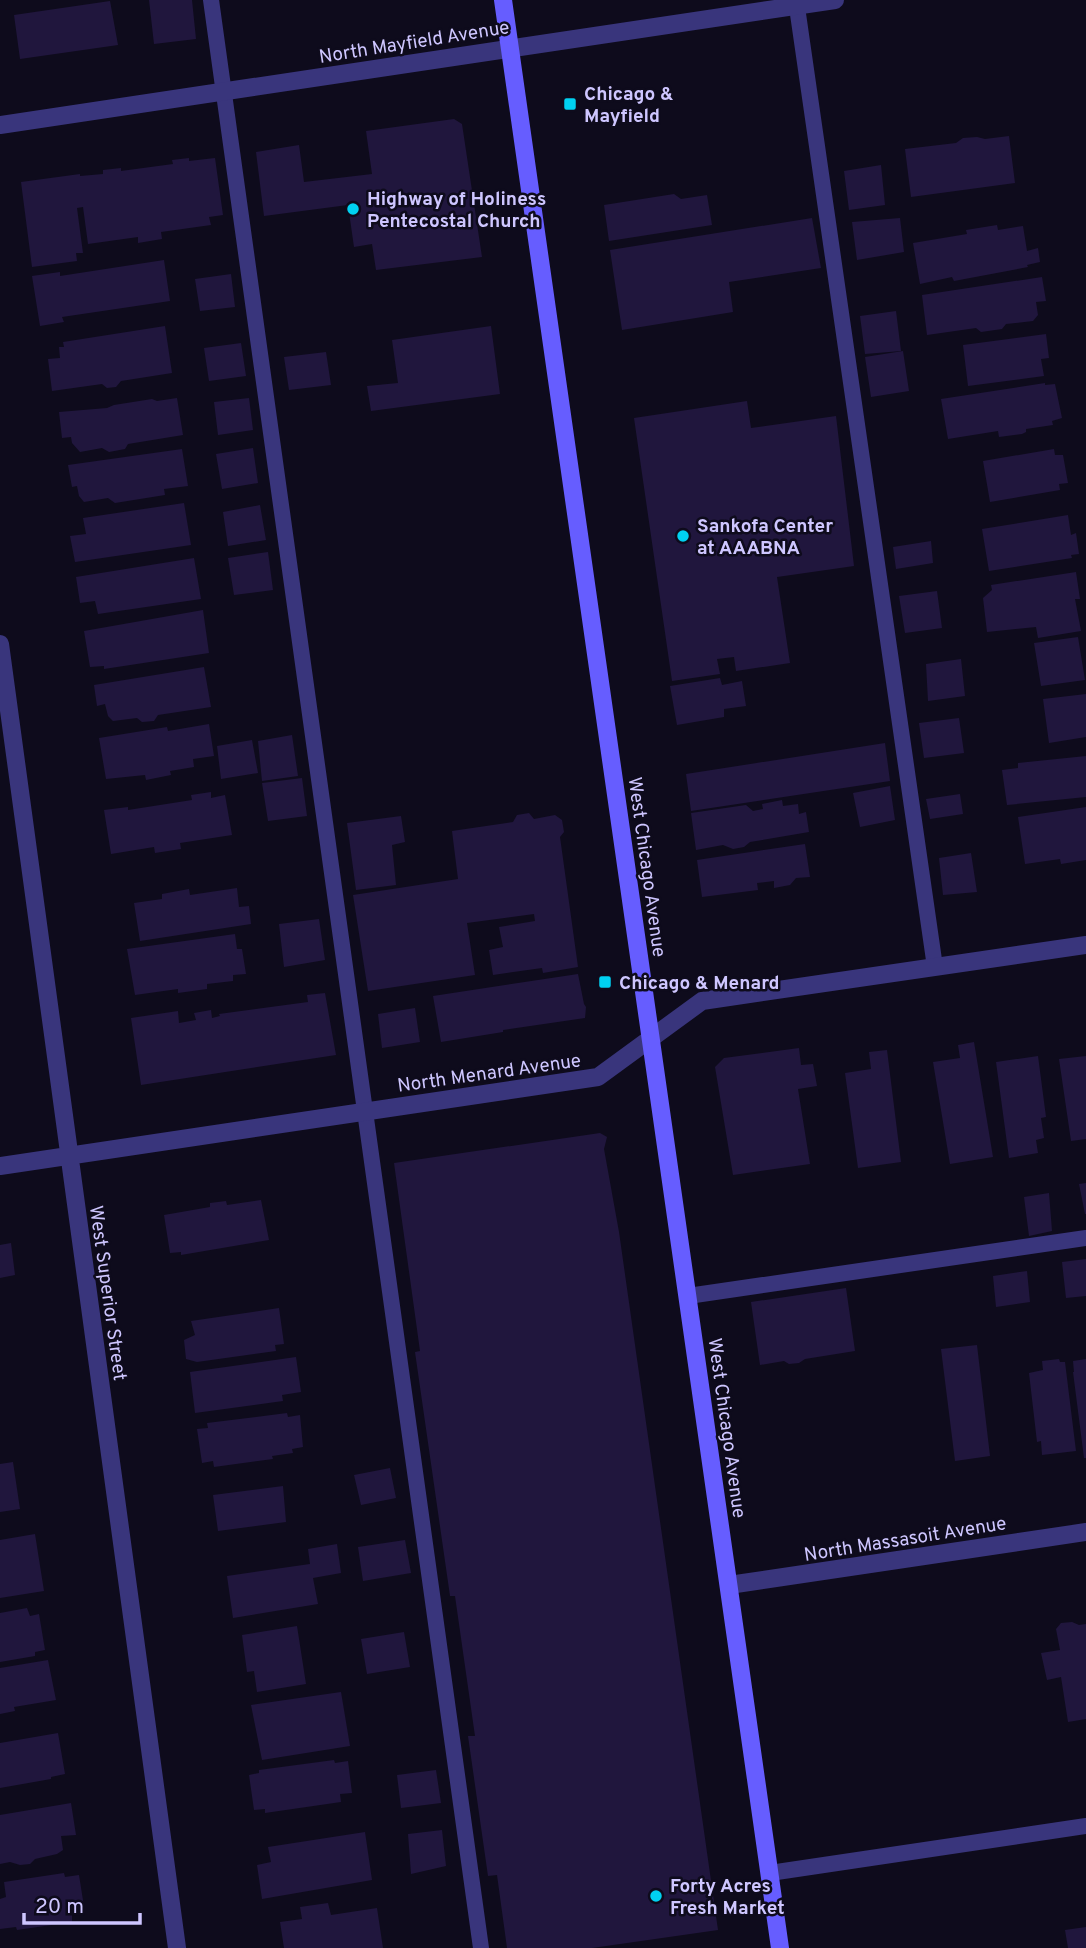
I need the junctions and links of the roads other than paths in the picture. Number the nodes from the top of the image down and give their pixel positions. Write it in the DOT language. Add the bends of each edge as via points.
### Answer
graph roads {
  1 [pos="211,0"];
  2 [pos="503,0"];
  3 [pos="835,0"];
  4 [pos="797,3"];
  5 [pos="510,47"];
  6 [pos="223,91"];
  7 [pos="0,125"];
  8 [pos="0,644"];
  9 [pos="1086,945"];
  10 [pos="935,967"];
  11 [pos="651,1038"];
  12 [pos="364,1112"];
  13 [pos="70,1156"];
  14 [pos="0,1166"];
  15 [pos="1086,1238"];
  16 [pos="688,1296"];
  17 [pos="1086,1532"];
  18 [pos="729,1585"];
  19 [pos="1086,1826"];
  20 [pos="770,1873"];
  21 [pos="177,1948"];
  22 [pos="481,1948"];
  23 [pos="780,1948"];
  1 -- 6 [label="lane"];
  2 -- 5 [label="main road, West Chicago Avenue"];
  3 -- 4 [label="street, North Mayfield Avenue"];
  4 -- 5 [label="street, North Mayfield Avenue"];
  4 -- 10 [label="lane"];
  5 -- 6 [label="street, North Mayfield Avenue"];
  5 -- 11 [label="main road, West Chicago Avenue"];
  6 -- 7 [label="street, North Mayfield Avenue"];
  6 -- 12 [label="lane"];
  8 -- 13 [label="street, West Superior Street"];
  9 -- 10 [label="street, North Menard Avenue"];
  10 -- 11 [label="street, North Menard Avenue" via="702,1001"];
  11 -- 12 [label="street, North Menard Avenue" via="598,1077"];
  11 -- 16 [label="main road, West Chicago Avenue"];
  12 -- 13 [label="street, North Menard Avenue"];
  12 -- 22 [label="lane"];
  13 -- 14 [label="street, North Menard Avenue"];
  13 -- 21 [label="street, West Superior Street"];
  15 -- 16 [label="lane"];
  16 -- 18 [label="main road, West Chicago Avenue"];
  17 -- 18 [label="street, North Massasoit Avenue"];
  18 -- 20 [label="main road, West Chicago Avenue"];
  19 -- 20 [label="lane"];
  20 -- 23 [label="main road, West Chicago Avenue"];
}
